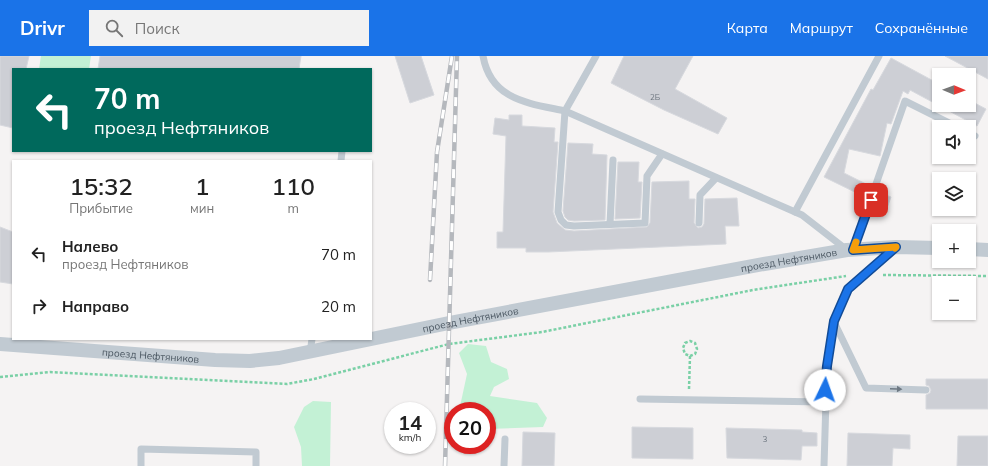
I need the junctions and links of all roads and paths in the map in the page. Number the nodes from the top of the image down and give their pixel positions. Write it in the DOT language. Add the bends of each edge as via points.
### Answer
graph roads {
  1 [pos="483,56"];
  2 [pos="596,56"];
  3 [pos="879,56"];
  4 [pos="565,111"];
  5 [pos="943,120"];
  6 [pos="662,154"];
  7 [pos="613,160"];
  8 [pos="716,178"];
  9 [pos="795,212"];
  10 [pos="699,223"];
  11 [pos="610,224"];
  12 [pos="896,247"];
  13 [pos="932,248"];
  14 [pos="976,249"];
  15 [pos="850,250"];
  16 [pos="988,250"];
  17 [pos="865,274"];
  18 [pos="988,276"];
  19 [pos="834,321"];
  20 [pos="372,336"];
  21 [pos="347,340"];
  22 [pos="0,344"];
  23 [pos="311,346"];
  24 [pos="690,356"];
  25 [pos="0,377"];
  26 [pos="926,390"];
  27 [pos="640,399"];
  28 [pos="689,400"];
  29 [pos="825,402"];
  30 [pos="505,439"];
  31 [pos="141,466"];
  32 [pos="256,466"];
  33 [pos="504,466"];
  34 [pos="824,466"];
  1 -- 4 [label="lane" via="486,70 507,95 528,103"];
  2 -- 4 [label="lane"];
  3 -- 9 [label="lane"];
  4 -- 6 [label="lane"];
  4 -- 11 [label="lane" via="558,212 561,220 566,225"];
  5 -- 15 [label="lane" via="905,101"];
  6 -- 8 [label="lane"];
  6 -- 11 [label="lane" via="647,176 645,223"];
  7 -- 11 [label="lane"];
  8 -- 9 [label="lane"];
  8 -- 10 [label="lane" via="700,195"];
  9 -- 15 [label="lane"];
  12 -- 13 [label="street, проезд Нефтяников"];
  12 -- 15 [label="street, проезд Нефтяников"];
  12 -- 17 [label="lane"];
  14 -- 16 [label="street"];
  15 -- 20 [label="street, проезд Нефтяников"];
  17 -- 18 [label="path"];
  17 -- 19 [label="lane" via="848,289"];
  17 -- 25 [label="path" via="753,290 542,332 449,344 287,384 50,372"];
  19 -- 26 [label="lane, one-way" via="866,388"];
  19 -- 29 [label="lane"];
  21 -- 23 [label="street, проезд Нефтяников"];
  22 -- 23 [label="street, проезд Нефтяников" via="250,361"];
  24 -- 24 [label="path" via="698,349 696,343 690,341 685,343 683,348 685,354"];
  24 -- 28 [label="path"];
  27 -- 28 [label="lane"];
  28 -- 29 [label="lane"];
  29 -- 34 [label="lane"];
  30 -- 33 [label="lane"];
  31 -- 32 [label="lane" via="141,449 256,452"];
}
